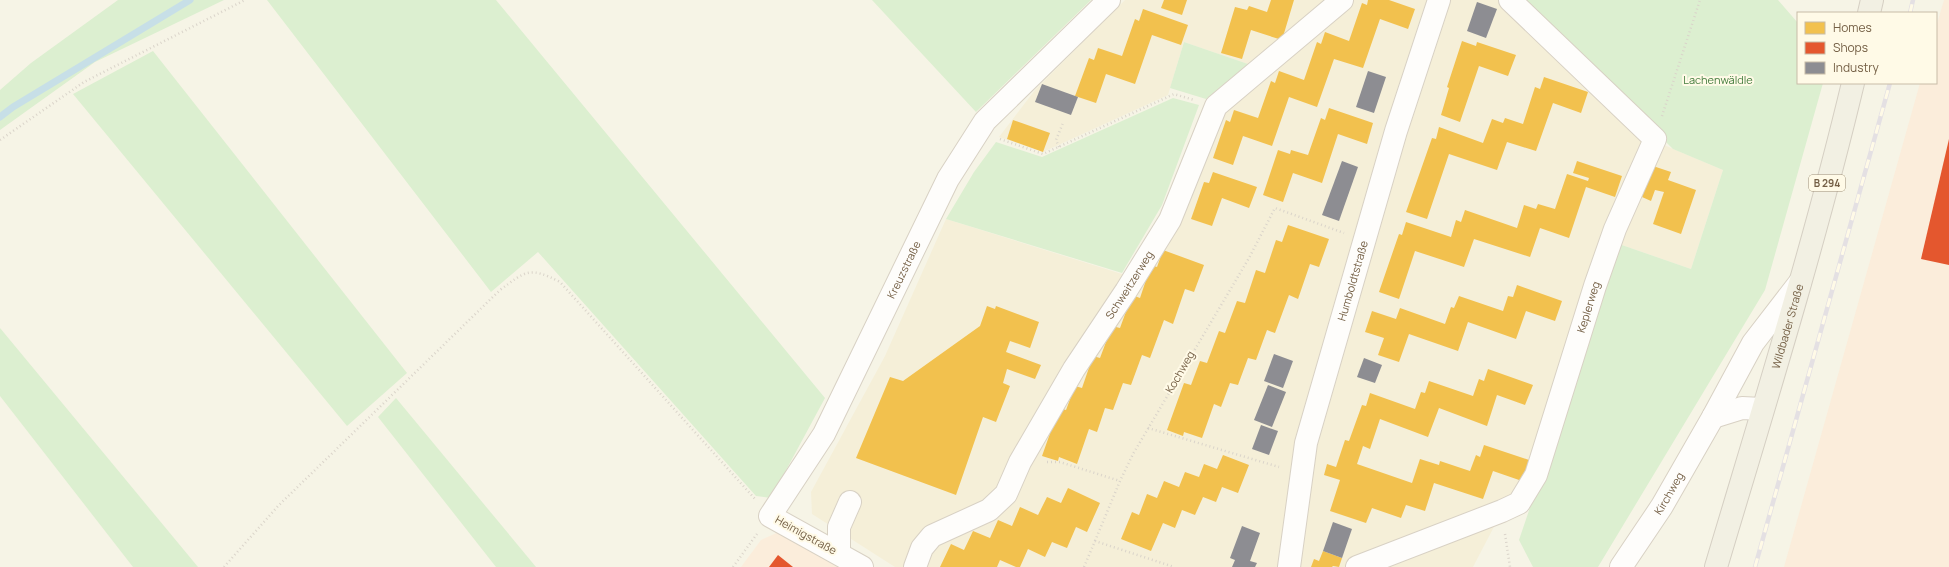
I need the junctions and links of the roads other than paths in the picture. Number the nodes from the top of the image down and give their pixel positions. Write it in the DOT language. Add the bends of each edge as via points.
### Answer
graph roads {
  1 [pos="1109,0"];
  2 [pos="1342,0"];
  3 [pos="1439,0"];
  4 [pos="1510,0"];
  5 [pos="1872,0"];
  6 [pos="1869,12"];
  7 [pos="1853,84"];
  8 [pos="1800,282"];
  9 [pos="1762,409"];
  10 [pos="1713,417"];
  11 [pos="850,502"];
  12 [pos="770,516"];
  13 [pos="838,553"];
  14 [pos="862,567"];
  15 [pos="915,567"];
  16 [pos="1288,567"];
  17 [pos="1357,567"];
  18 [pos="1621,567"];
  19 [pos="1716,567"];
  1 -- 12 [label="street, Kreuzstraße" via="985,121 948,179 926,243 824,434"];
  2 -- 15 [label="street, Schweitzerweg" via="1216,106 1170,220 1074,369 1020,462 1006,494 989,510 932,536 922,548"];
  3 -- 16 [label="street, Humboldtstraße" via="1396,131 1306,443"];
  4 -- 17 [label="street, Keplerweg" via="1655,138 1595,286 1536,475 1519,503 1502,512"];
  5 -- 6 [label="main road"];
  7 -- 8 [label="main road, Wildbader Straße / B 294"];
  8 -- 9 [label="main road, Wildbader Straße / B 294"];
  8 -- 10 [label="street, Kirchweg" via="1753,342"];
  9 -- 10 [label="street" via="1742,408"];
  9 -- 19 [label="main road, Wildbader Straße / B 294"];
  10 -- 18 [label="street, Kirchweg" via="1662,506"];
  11 -- 13 [label="street" via="839,527"];
  12 -- 13 [label="street, Heimigstraße"];
  13 -- 14 [label="street, Heimigstraße"];
}
